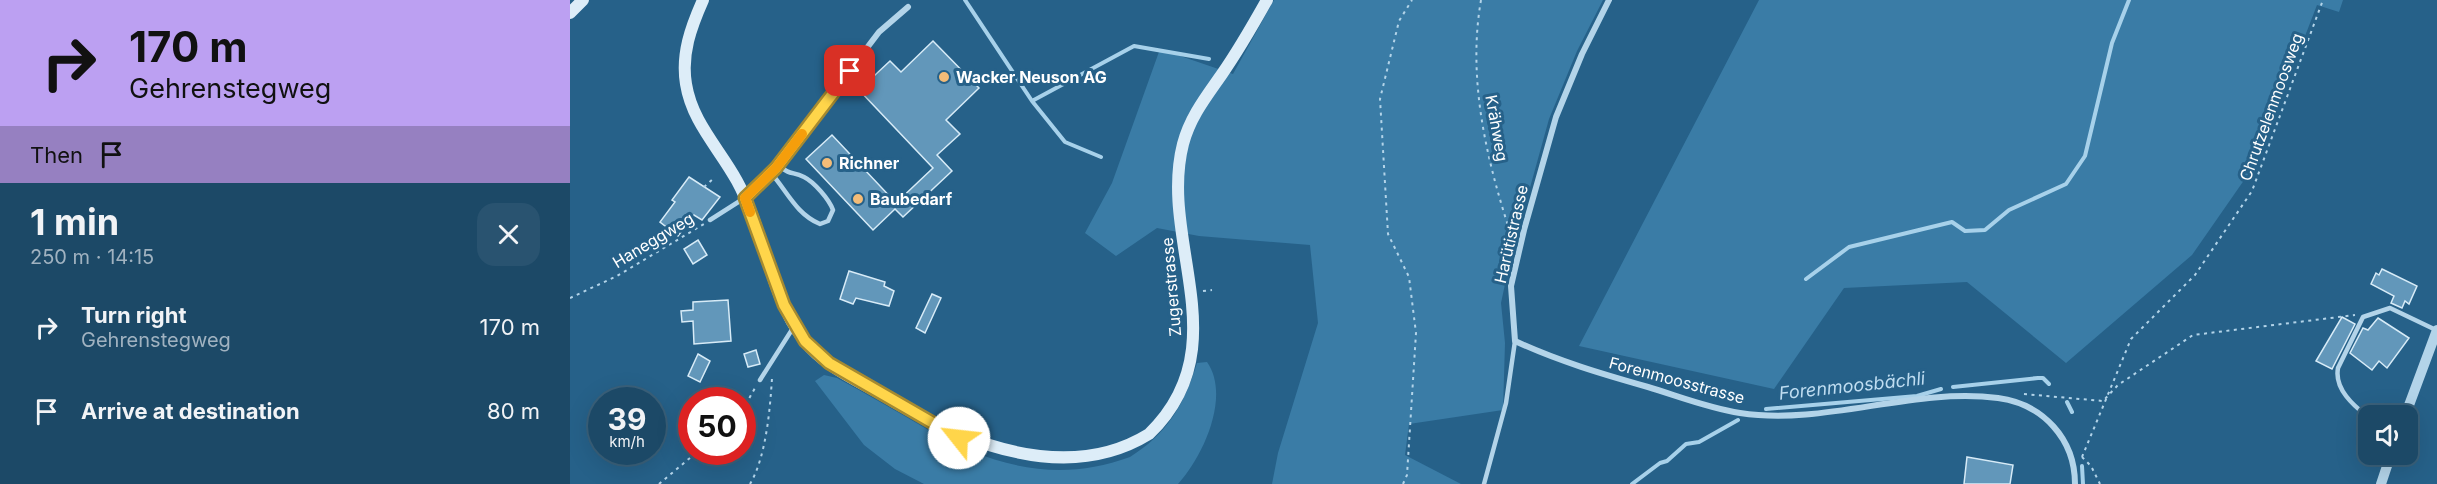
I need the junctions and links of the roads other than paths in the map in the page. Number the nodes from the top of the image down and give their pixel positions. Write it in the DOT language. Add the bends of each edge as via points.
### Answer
graph roads {
  1 [pos="582,0"];
  2 [pos="703,0"];
  3 [pos="1266,0"];
  4 [pos="1609,0"];
  5 [pos="908,7"];
  6 [pos="570,12"];
  7 [pos="778,165"];
  8 [pos="771,173"];
  9 [pos="745,198"];
  10 [pos="710,220"];
  11 [pos="795,326"];
  12 [pos="2437,330"];
  13 [pos="1515,341"];
  14 [pos="760,380"];
  15 [pos="2409,405"];
  16 [pos="2358,408"];
  17 [pos="2387,465"];
  18 [pos="1022,466"];
  19 [pos="1079,469"];
  20 [pos="1484,484"];
  21 [pos="2075,484"];
  22 [pos="2381,484"];
  1 -- 6 [label="main road"];
  2 -- 9 [label="main road" via="685,53 687,93 706,135"];
  3 -- 19 [label="main road, Zugerstrasse" via="1196,112 1183,145 1180,198 1194,316 1184,383 1165,416 1140,442 1118,457"];
  4 -- 13 [label="street, Harütistrasse" via="1581,54 1556,117 1517,256 1511,286"];
  5 -- 7 [label="street" via="879,32"];
  7 -- 8 [label="street"];
  7 -- 8 [label="lane" via="789,174 806,178 830,203 828,221 820,224 810,220"];
  8 -- 9 [label="street"];
  9 -- 10 [label="lane, Haneggweg"];
  9 -- 11 [label="main road"];
  11 -- 14 [label="lane"];
  11 -- 18 [label="main road" via="829,363 977,448"];
  12 -- 15 [label="street"];
  12 -- 16 [label="lane" via="2390,308 2363,317 2336,377"];
  13 -- 20 [label="lane, Harütistrasse" via="1506,403"];
  13 -- 21 [label="street, Forenmoosstrasse" via="1570,364 1739,413 1793,415 1952,398 1999,398 2026,407 2049,421 2073,459"];
  17 -- 22 [label="street"];
}
